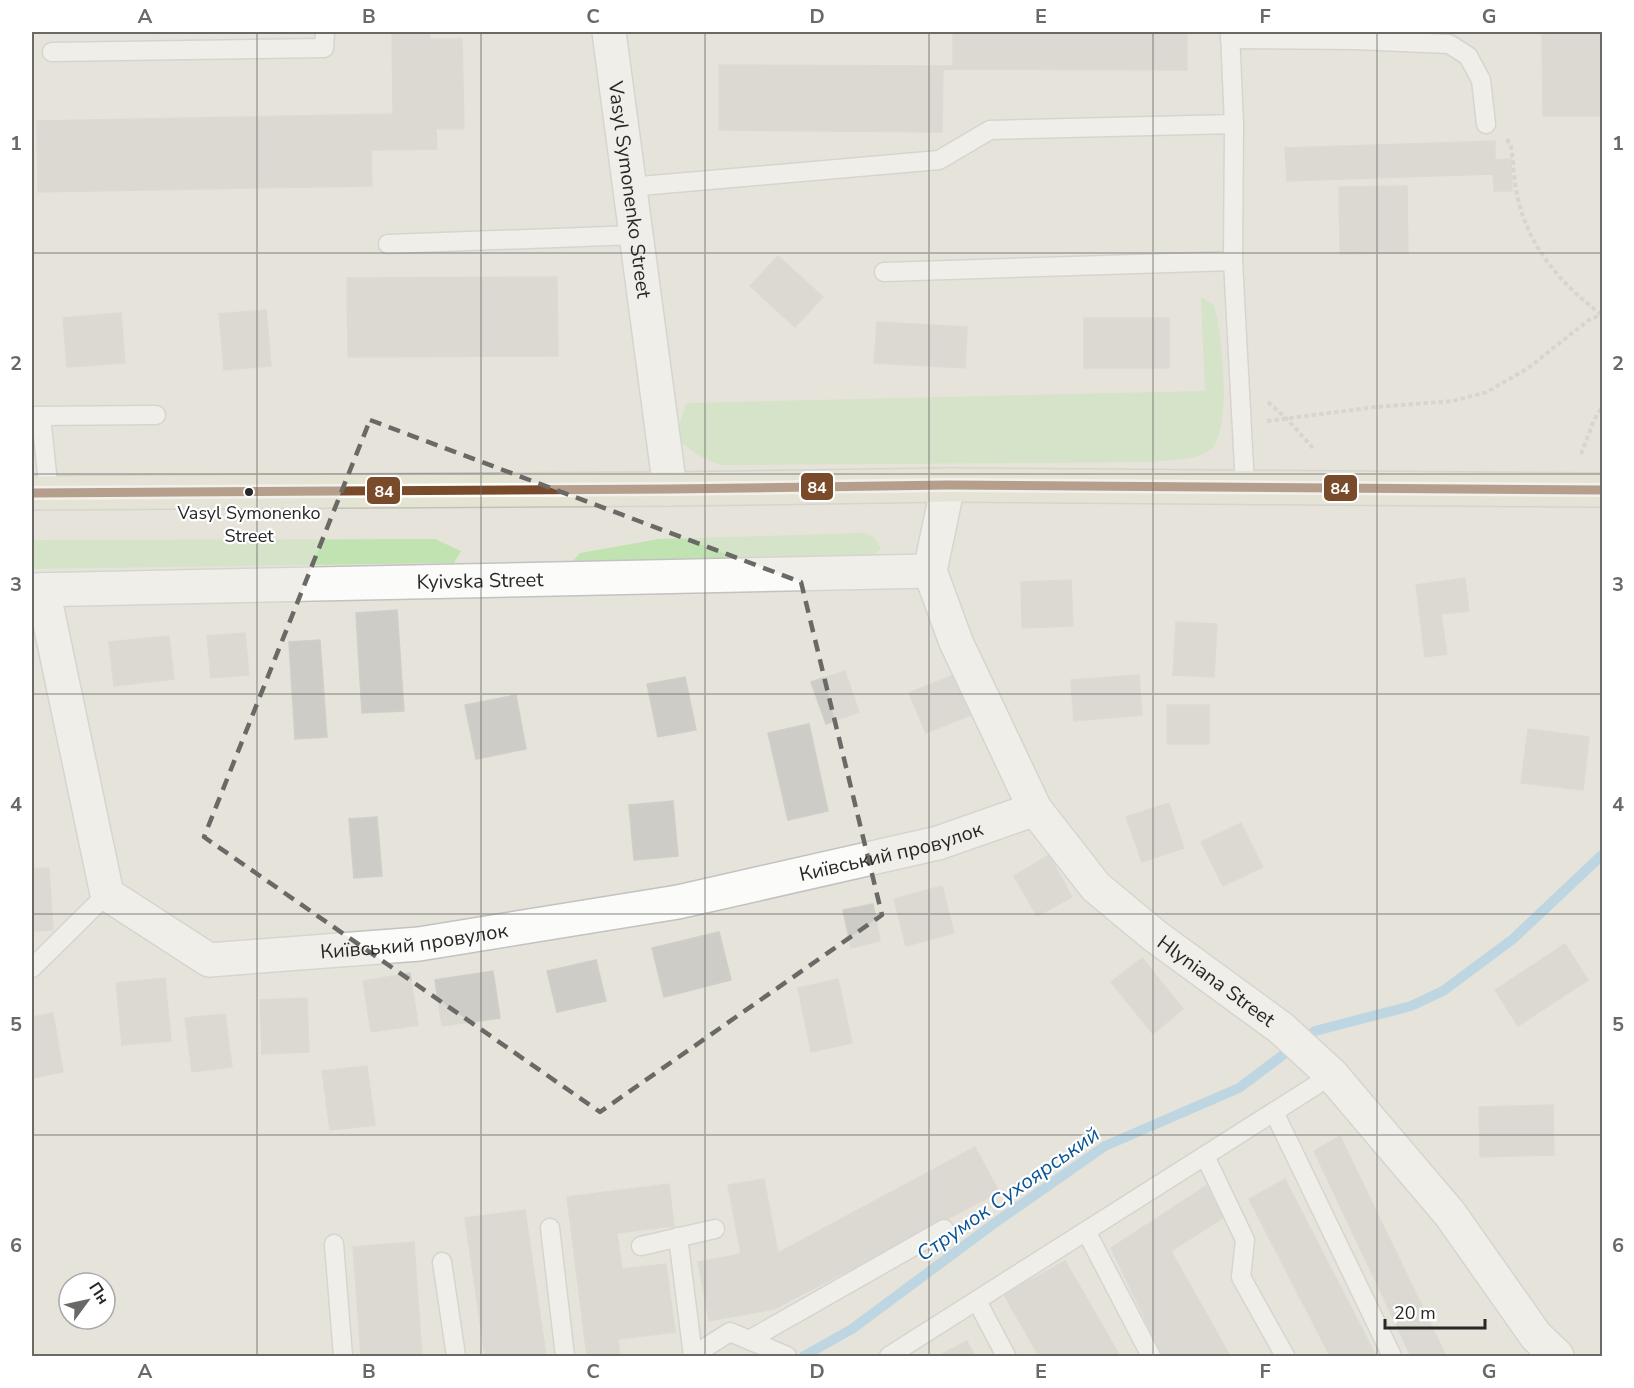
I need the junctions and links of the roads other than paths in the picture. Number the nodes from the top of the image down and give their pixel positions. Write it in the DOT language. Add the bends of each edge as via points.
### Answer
graph roads {
  1 [pos="325,32"];
  2 [pos="609,32"];
  3 [pos="1230,35"];
  4 [pos="52,52"];
  5 [pos="1233,124"];
  6 [pos="1486,124"];
  7 [pos="629,187"];
  8 [pos="636,235"];
  9 [pos="388,244"];
  10 [pos="1233,261"];
  11 [pos="884,272"];
  12 [pos="156,415"];
  13 [pos="36,416"];
  14 [pos="948,485"];
  15 [pos="1245,486"];
  16 [pos="670,489"];
  17 [pos="1602,490"];
  18 [pos="40,493"];
  19 [pos="930,571"];
  20 [pos="37,590"];
  21 [pos="1035,809"];
  22 [pos="107,894"];
  23 [pos="32,968"];
  24 [pos="1323,1067"];
  25 [pos="1274,1112"];
  26 [pos="1205,1156"];
  27 [pos="550,1228"];
  28 [pos="715,1229"];
  29 [pos="944,1229"];
  30 [pos="1086,1231"];
  31 [pos="678,1237"];
  32 [pos="334,1244"];
  33 [pos="641,1246"];
  34 [pos="442,1262"];
  35 [pos="977,1300"];
  36 [pos="749,1340"];
  37 [pos="1544,1350"];
  38 [pos="343,1356"];
  39 [pos="456,1356"];
  40 [pos="565,1356"];
  41 [pos="693,1356"];
  42 [pos="787,1356"];
  43 [pos="889,1356"];
  44 [pos="1006,1356"];
  45 [pos="1151,1356"];
  46 [pos="1285,1356"];
  47 [pos="1392,1356"];
  1 -- 4 [label="lane" via="324,48"];
  2 -- 7 [label="street, Vasyl Symonenko Street"];
  3 -- 5 [label="lane"];
  3 -- 6 [label="lane" via="1449,44 1468,56 1481,80"];
  5 -- 7 [label="lane" via="990,130 939,160"];
  5 -- 10 [label="lane"];
  7 -- 8 [label="street, Vasyl Symonenko Street"];
  8 -- 9 [label="lane"];
  8 -- 16 [label="street, Vasyl Symonenko Street"];
  10 -- 11 [label="lane"];
  10 -- 15 [label="lane"];
  12 -- 13 [label="lane"];
  13 -- 18 [label="lane"];
  14 -- 15 [label="main road"];
  14 -- 16 [label="main road"];
  14 -- 19 [label="street"];
  15 -- 17 [label="main road"];
  16 -- 18 [label="main road"];
  19 -- 20 [label="street, Kyivska Street"];
  19 -- 21 [label="street, Hlyniana Street" via="956,642"];
  20 -- 22 [label="street"];
  21 -- 22 [label="street, Київський провулок" via="938,843 678,902 419,944 209,960"];
  21 -- 24 [label="street, Hlyniana Street" via="1096,886 1155,936 1281,1028"];
  22 -- 23 [label="lane"];
  24 -- 25 [label="lane"];
  24 -- 37 [label="street, Hlyniana Street" via="1450,1214"];
  25 -- 26 [label="lane"];
  25 -- 47 [label="lane"];
  26 -- 30 [label="lane"];
  26 -- 46 [label="lane" via="1245,1240 1241,1277"];
  27 -- 40 [label="lane"];
  28 -- 31 [label="lane"];
  29 -- 36 [label="lane"];
  30 -- 35 [label="lane"];
  30 -- 45 [label="lane"];
  31 -- 33 [label="lane"];
  31 -- 41 [label="lane"];
  32 -- 38 [label="lane"];
  34 -- 39 [label="lane"];
  35 -- 43 [label="lane"];
  35 -- 44 [label="lane"];
  36 -- 41 [label="lane" via="730,1332"];
  36 -- 42 [label="lane"];
}
